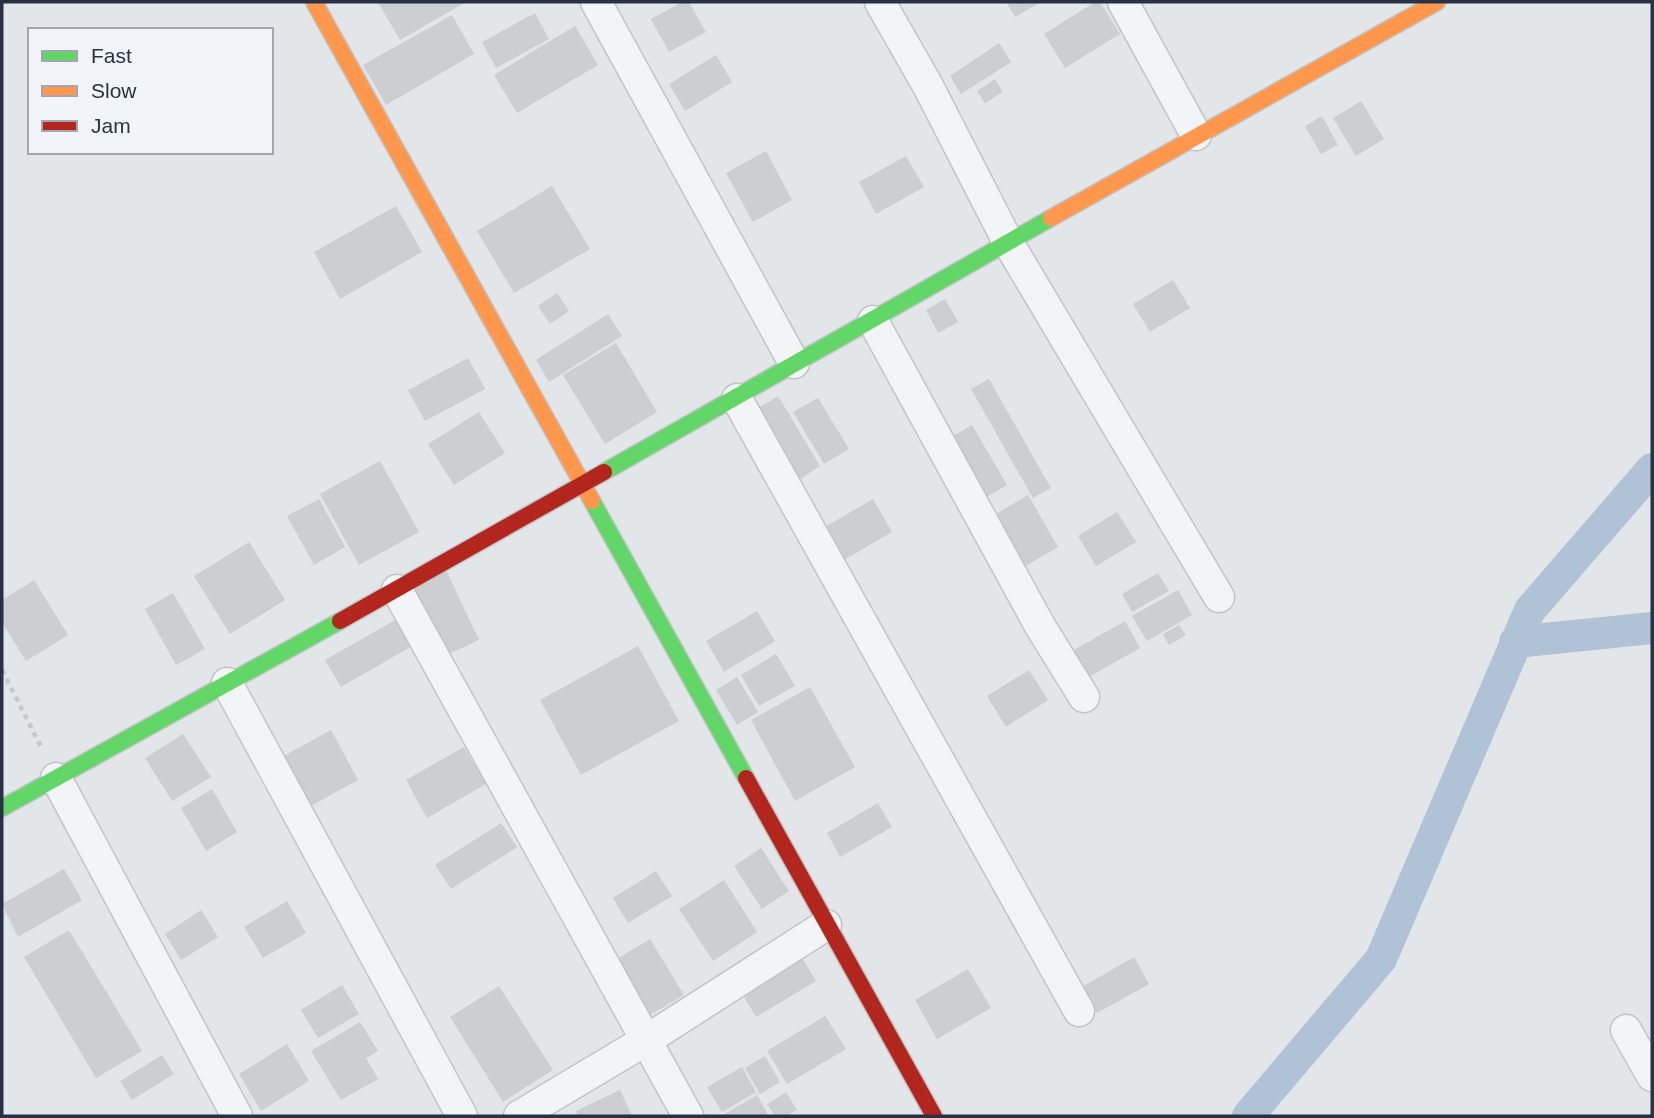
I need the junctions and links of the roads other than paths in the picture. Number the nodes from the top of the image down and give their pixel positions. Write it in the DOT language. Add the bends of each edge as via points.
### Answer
graph roads {
  1 [pos="314,2"];
  2 [pos="596,2"];
  3 [pos="880,2"];
  4 [pos="1123,2"];
  5 [pos="1437,2"];
  6 [pos="1196,135"];
  7 [pos="1009,244"];
  8 [pos="873,321"];
  9 [pos="794,363"];
  10 [pos="737,399"];
  11 [pos="581,483"];
  12 [pos="397,590"];
  13 [pos="1219,597"];
  14 [pos="227,683"];
  15 [pos="1084,697"];
  16 [pos="56,778"];
  17 [pos="2,808"];
  18 [pos="826,925"];
  19 [pos="1079,1011"];
  20 [pos="1626,1030"];
  21 [pos="648,1040"];
  22 [pos="1652,1076"];
  23 [pos="237,1116"];
  24 [pos="462,1116"];
  25 [pos="519,1116"];
  26 [pos="688,1116"];
  27 [pos="934,1116"];
  1 -- 11 [label="street"];
  2 -- 9 [label="street"];
  3 -- 7 [label="street"];
  4 -- 6 [label="street"];
  5 -- 6 [label="street"];
  6 -- 7 [label="street"];
  7 -- 8 [label="street"];
  7 -- 13 [label="street"];
  8 -- 9 [label="street"];
  8 -- 15 [label="street" via="1040,626"];
  9 -- 10 [label="street"];
  10 -- 11 [label="street"];
  10 -- 19 [label="street"];
  11 -- 12 [label="street"];
  11 -- 18 [label="street"];
  12 -- 14 [label="street"];
  12 -- 21 [label="street"];
  14 -- 16 [label="street"];
  14 -- 24 [label="street"];
  16 -- 17 [label="street"];
  16 -- 23 [label="street"];
  18 -- 21 [label="street"];
  18 -- 27 [label="street"];
  20 -- 22 [label="street"];
  21 -- 25 [label="street"];
  21 -- 26 [label="street"];
}
